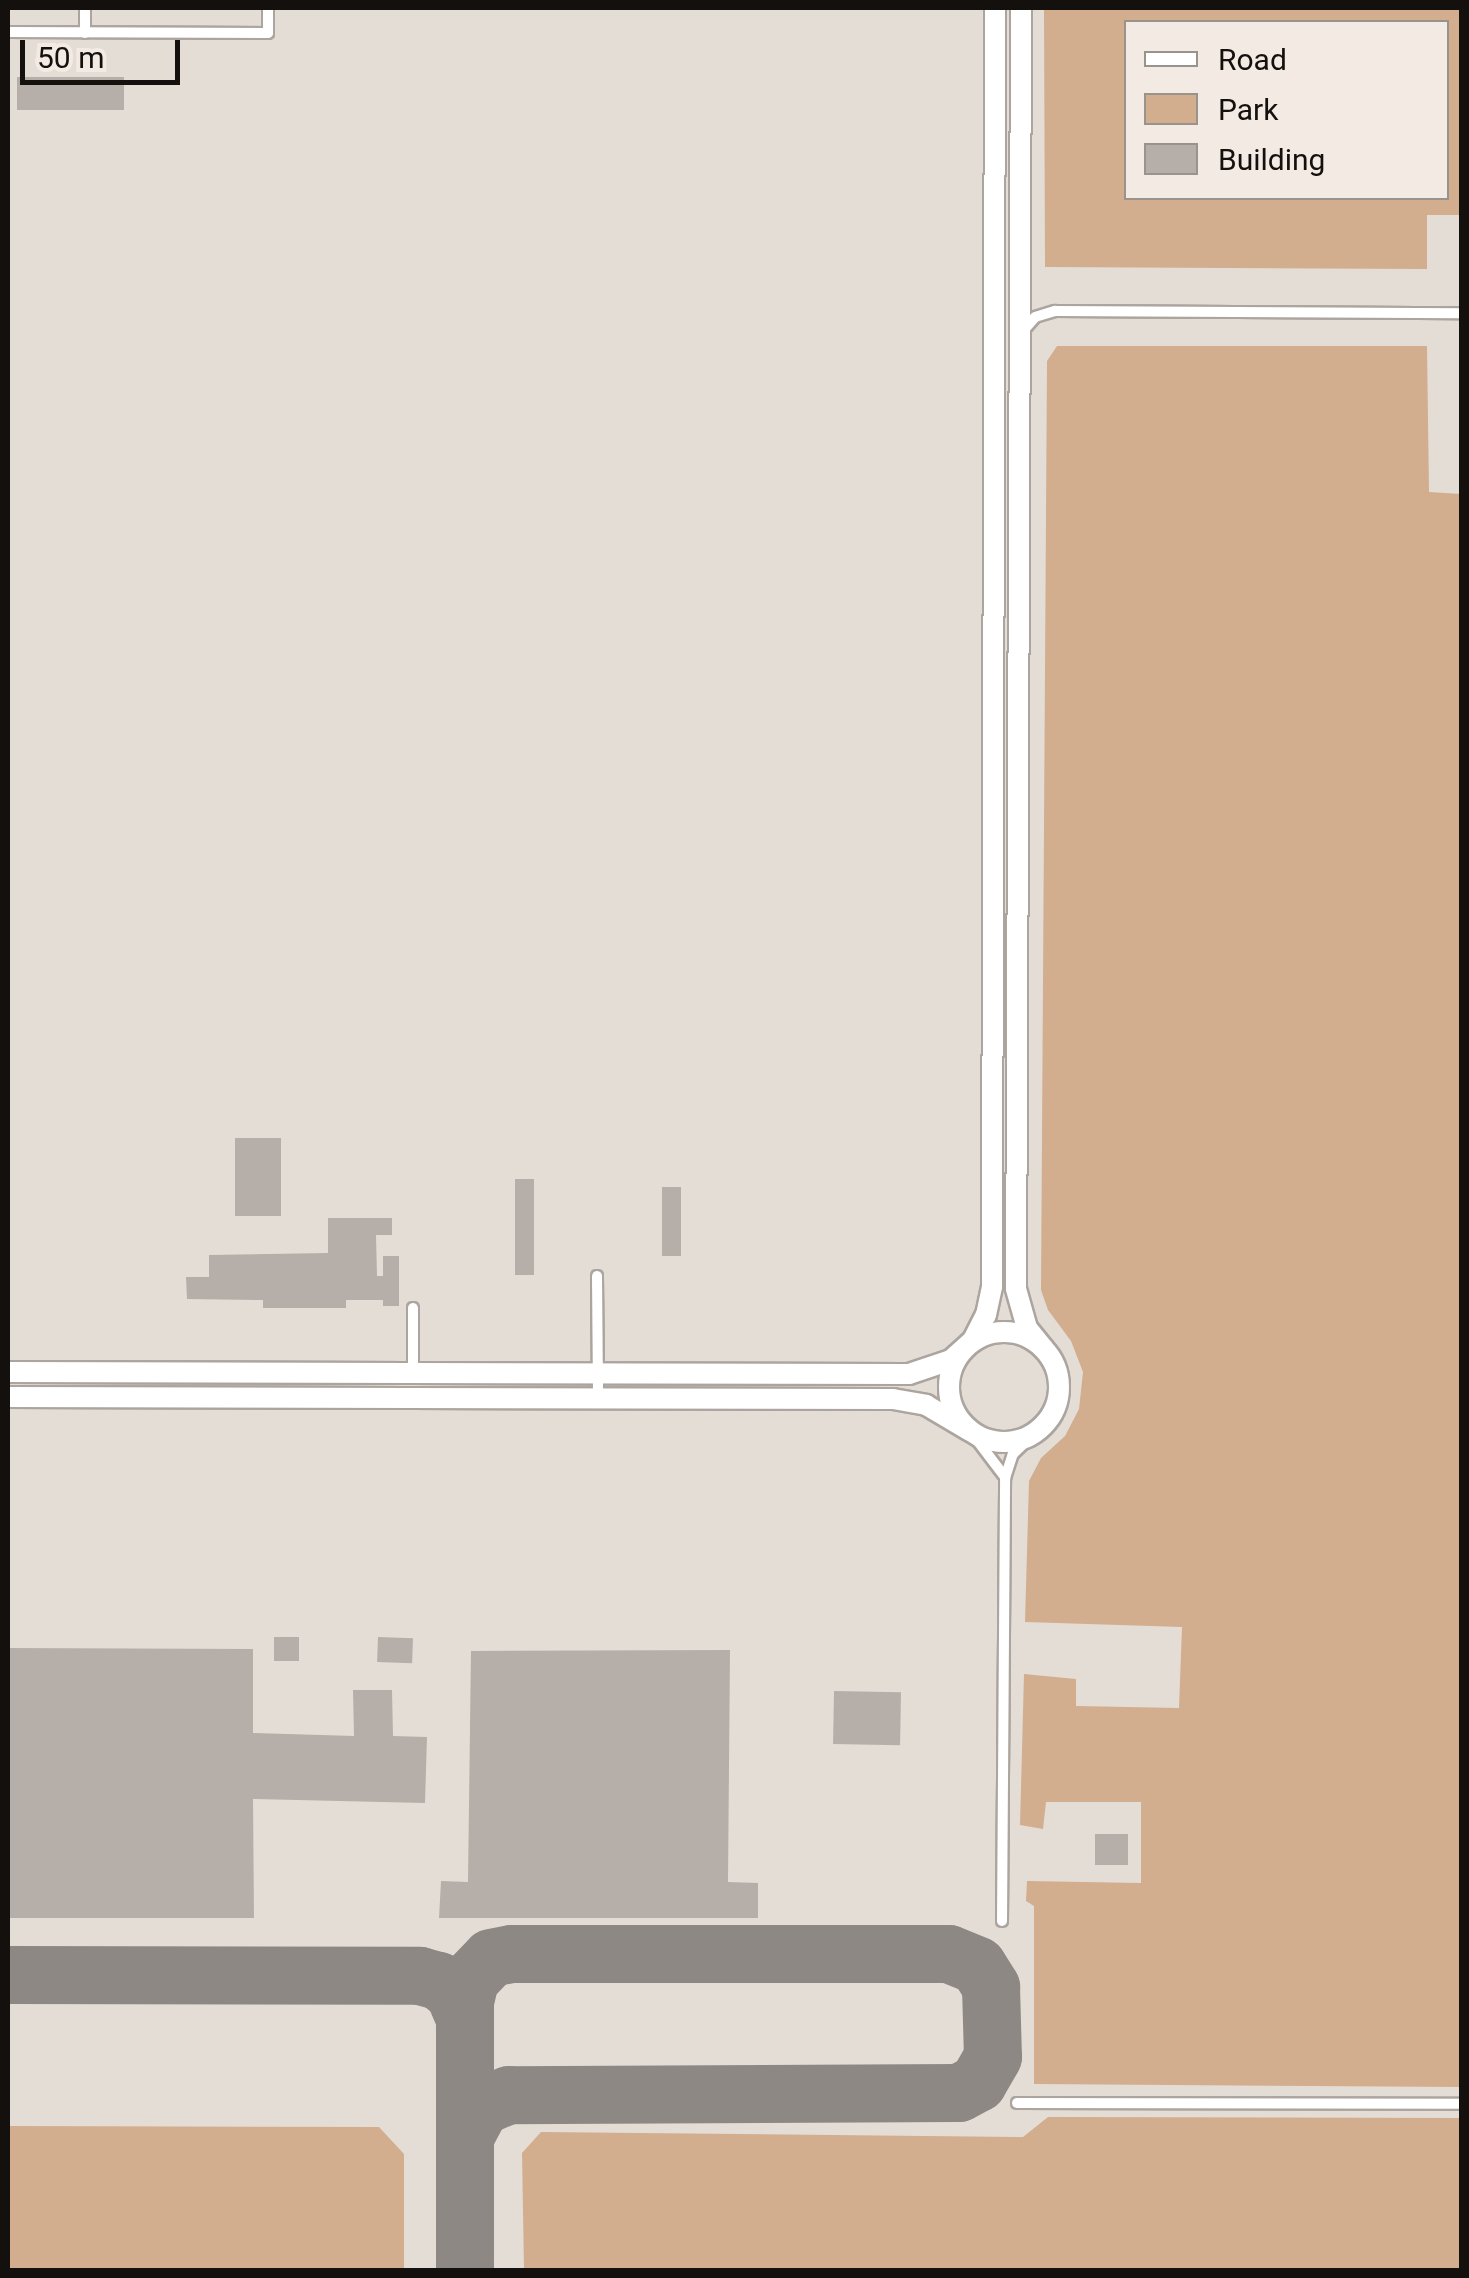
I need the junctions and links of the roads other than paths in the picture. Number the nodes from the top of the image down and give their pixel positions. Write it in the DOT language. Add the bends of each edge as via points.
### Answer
graph roads {
  1 [pos="85,8"];
  2 [pos="268,8"];
  3 [pos="995,8"];
  4 [pos="1021,8"];
  5 [pos="8,32"];
  6 [pos="85,33"];
  7 [pos="995,38"];
  8 [pos="1021,38"];
  9 [pos="995,69"];
  10 [pos="1021,70"];
  11 [pos="1020,280"];
  12 [pos="1055,310"];
  13 [pos="1462,313"];
  14 [pos="1020,346"];
  15 [pos="994,418"];
  16 [pos="1020,418"];
  17 [pos="994,449"];
  18 [pos="1019,450"];
  19 [pos="597,1276"];
  20 [pos="413,1308"];
  21 [pos="963,1350"];
  22 [pos="1044,1350"];
  23 [pos="8,1372"];
  24 [pos="413,1373"];
  25 [pos="598,1374"];
  26 [pos="8,1397"];
  27 [pos="598,1399"];
  28 [pos="970,1430"];
  29 [pos="1036,1432"];
  30 [pos="1005,1478"];
  31 [pos="1002,1921"];
  32 [pos="1016,2103"];
  33 [pos="1462,2104"];
  1 -- 6 [label="lane"];
  2 -- 6 [label="lane" via="268,33"];
  3 -- 7 [label="street"];
  4 -- 8 [label="street"];
  5 -- 6 [label="lane"];
  7 -- 8 [label="street" via="1008,50"];
  7 -- 9 [label="street"];
  8 -- 10 [label="street"];
  9 -- 10 [label="street" via="1008,57"];
  9 -- 15 [label="street"];
  10 -- 11 [label="street"];
  11 -- 12 [label="lane" via="1035,302"];
  11 -- 14 [label="street"];
  12 -- 13 [label="lane"];
  12 -- 14 [label="lane" via="1029,322"];
  14 -- 16 [label="street"];
  15 -- 16 [label="street" via="1007,430"];
  15 -- 17 [label="street"];
  16 -- 18 [label="street"];
  17 -- 18 [label="street" via="1007,437"];
  17 -- 21 [label="street" via="992,1287 981,1328"];
  18 -- 22 [label="street" via="1016,1289 1027,1328"];
  19 -- 25 [label="lane"];
  20 -- 24 [label="lane"];
  21 -- 22 [label="street" via="1003,1332"];
  21 -- 25 [label="street" via="938,1367 910,1374"];
  21 -- 28 [label="street" via="949,1392"];
  22 -- 29 [label="street" via="1057,1372 1058,1398"];
  23 -- 24 [label="street"];
  24 -- 25 [label="street"];
  25 -- 27 [label="lane"];
  26 -- 27 [label="street"];
  27 -- 28 [label="street" via="893,1399 926,1406"];
  28 -- 29 [label="street" via="996,1442"];
  28 -- 30 [label="lane"];
  29 -- 30 [label="lane" via="1012,1454"];
  30 -- 31 [label="lane"];
  32 -- 33 [label="lane"];
}
